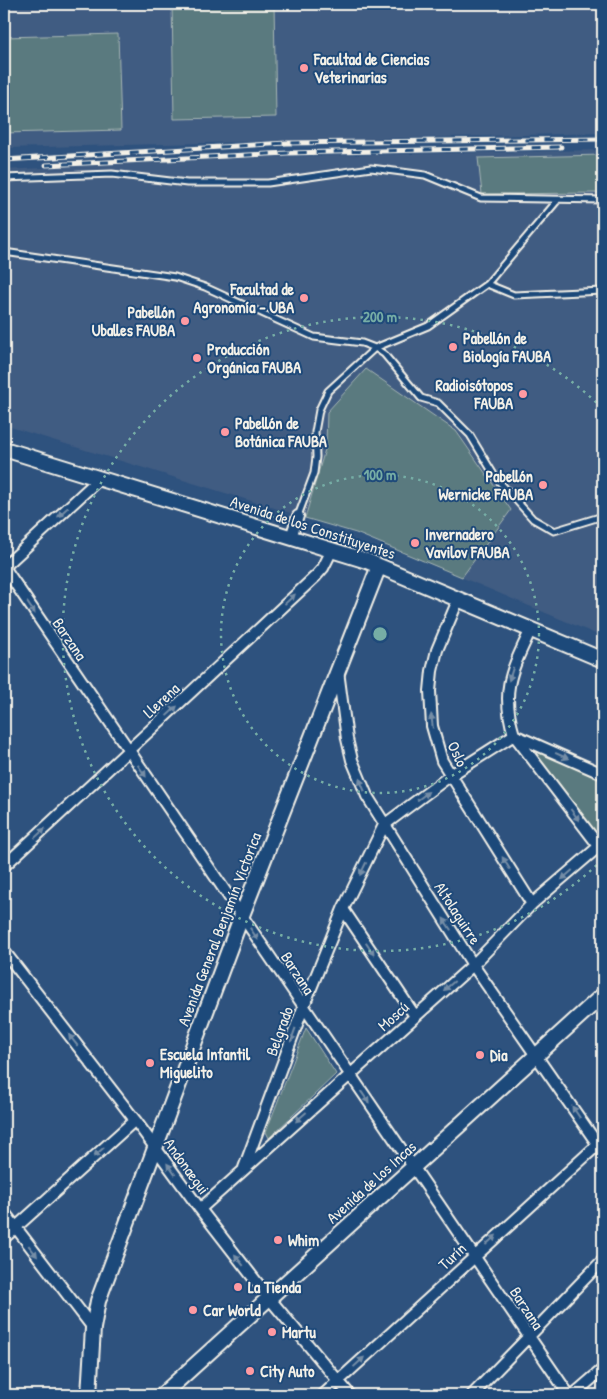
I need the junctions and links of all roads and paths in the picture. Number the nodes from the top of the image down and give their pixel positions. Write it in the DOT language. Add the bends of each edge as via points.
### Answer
graph roads {
  1 [pos="4,178"];
  2 [pos="603,200"];
  3 [pos="557,201"];
  4 [pos="4,252"];
  5 [pos="487,284"];
  6 [pos="603,291"];
  7 [pos="375,348"];
  8 [pos="4,449"];
  9 [pos="98,479"];
  10 [pos="298,516"];
  11 [pos="603,516"];
  12 [pos="291,537"];
  13 [pos="332,550"];
  14 [pos="379,566"];
  15 [pos="4,567"];
  16 [pos="459,598"];
  17 [pos="531,629"];
  18 [pos="603,660"];
  19 [pos="338,668"];
  20 [pos="514,735"];
  21 [pos="129,751"];
  22 [pos="603,774"];
  23 [pos="451,775"];
  24 [pos="384,825"];
  25 [pos="602,847"];
  26 [pos="4,866"];
  27 [pos="532,904"];
  28 [pos="343,909"];
  29 [pos="242,915"];
  30 [pos="4,951"];
  31 [pos="473,965"];
  32 [pos="603,995"];
  33 [pos="303,1008"];
  34 [pos="415,1016"];
  35 [pos="537,1055"];
  36 [pos="349,1075"];
  37 [pos="135,1120"];
  38 [pos="602,1146"];
  39 [pos="156,1148"];
  40 [pos="414,1166"];
  41 [pos="244,1168"];
  42 [pos="200,1209"];
  43 [pos="4,1212"];
  44 [pos="16,1227"];
  45 [pos="4,1238"];
  46 [pos="475,1255"];
  47 [pos="603,1260"];
  48 [pos="269,1298"];
  49 [pos="93,1328"];
  50 [pos="528,1336"];
  51 [pos="603,1369"];
  52 [pos="338,1381"];
  53 [pos="89,1395"];
  54 [pos="162,1395"];
  55 [pos="323,1395"];
  56 [pos="350,1395"];
  57 [pos="472,1395"];
  58 [pos="569,1395"];
  59 [pos="573,1395"];
  1 -- 3 [label="lane" via="112,174 187,183 268,183 371,168 425,175 480,198"];
  2 -- 3 [label="lane"];
  3 -- 5 [label="lane"];
  4 -- 7 [label="lane" via="175,276 314,337 362,343"];
  5 -- 6 [label="lane" via="514,295"];
  5 -- 7 [label="lane" via="428,326"];
  7 -- 10 [label="lane" via="328,391 322,401 315,432 314,473"];
  7 -- 11 [label="lane" via="384,354 421,398 438,403 470,435 496,478 533,519 554,530"];
  8 -- 9 [label="main road, Avenida de los Constituyentes"];
  9 -- 12 [label="main road, Avenida de los Constituyentes"];
  9 -- 15 [label="street, one-way"];
  10 -- 12 [label="street"];
  12 -- 13 [label="main road, Avenida de los Constituyentes"];
  13 -- 14 [label="main road, Avenida de los Constituyentes"];
  21 -- 13 [label="street, Llerena, one-way" via="316,576"];
  14 -- 16 [label="main road, Avenida de los Constituyentes"];
  14 -- 19 [label="main road, Avenida General Benjamín Victorica"];
  15 -- 21 [label="street, Barzana, one-way"];
  16 -- 17 [label="main road, Avenida de los Constituyentes"];
  23 -- 16 [label="street, Oslo, one-way" via="436,744 430,691 437,650"];
  17 -- 18 [label="main road, Avenida de los Constituyentes"];
  17 -- 20 [label="street, one-way" via="508,686 509,719"];
  24 -- 19 [label="street, Altolaguirre, one-way" via="352,760"];
  19 -- 29 [label="main road, Avenida General Benjamín Victorica"];
  20 -- 22 [label="street, one-way"];
  20 -- 23 [label="street"];
  20 -- 25 [label="street, one-way"];
  26 -- 21 [label="street, Llerena, one-way"];
  21 -- 29 [label="street, Barzana, one-way"];
  24 -- 23 [label="street, one-way"];
  27 -- 23 [label="street, Oslo, one-way"];
  24 -- 28 [label="street, Belgrado, one-way"];
  31 -- 24 [label="street, Altolaguirre, one-way"];
  25 -- 27 [label="street, Moscú, one-way"];
  27 -- 31 [label="street, Moscú"];
  28 -- 33 [label="street, Belgrado"];
  28 -- 34 [label="street, one-way"];
  29 -- 33 [label="street, Barzana, one-way"];
  29 -- 39 [label="main road, Avenida General Benjamín Victorica"];
  37 -- 30 [label="street, Andonaegui, one-way"];
  31 -- 34 [label="street, Moscú, one-way"];
  31 -- 35 [label="street, Altolaguirre"];
  32 -- 35 [label="main road, Avenida de los Incas"];
  33 -- 36 [label="street, Barzana"];
  33 -- 41 [label="street, Belgrado, one-way"];
  34 -- 36 [label="street, Moscú"];
  38 -- 35 [label="street, Altolaguirre, one-way"];
  35 -- 40 [label="main road, Avenida de los Incas"];
  36 -- 40 [label="street, Barzana, one-way"];
  36 -- 41 [label="street, Moscú, one-way"];
  37 -- 39 [label="street, Andonaegui"];
  37 -- 44 [label="street, one-way"];
  46 -- 38 [label="street, Turín, one-way"];
  42 -- 39 [label="street, Andonaegui, one-way"];
  39 -- 49 [label="main road, Avenida General Benjamín Victorica" via="98,1302"];
  40 -- 46 [label="street, Barzana"];
  40 -- 48 [label="main road, Avenida de los Incas"];
  41 -- 42 [label="street, Moscú"];
  48 -- 42 [label="street, Andonaegui, one-way"];
  43 -- 44 [label="street"];
  44 -- 45 [label="street"];
  44 -- 49 [label="street, one-way"];
  46 -- 50 [label="street, Barzana"];
  52 -- 46 [label="street, Turín, one-way"];
  47 -- 50 [label="street"];
  48 -- 52 [label="street, Andonaegui"];
  48 -- 54 [label="main road, Avenida de los Incas"];
  49 -- 53 [label="main road, Avenida General Benjamín Victorica"];
  50 -- 57 [label="street"];
  50 -- 58 [label="street, Barzana"];
  51 -- 59 [label="street"];
  52 -- 55 [label="street, Turín"];
  52 -- 56 [label="street, Andonaegui"];
}
